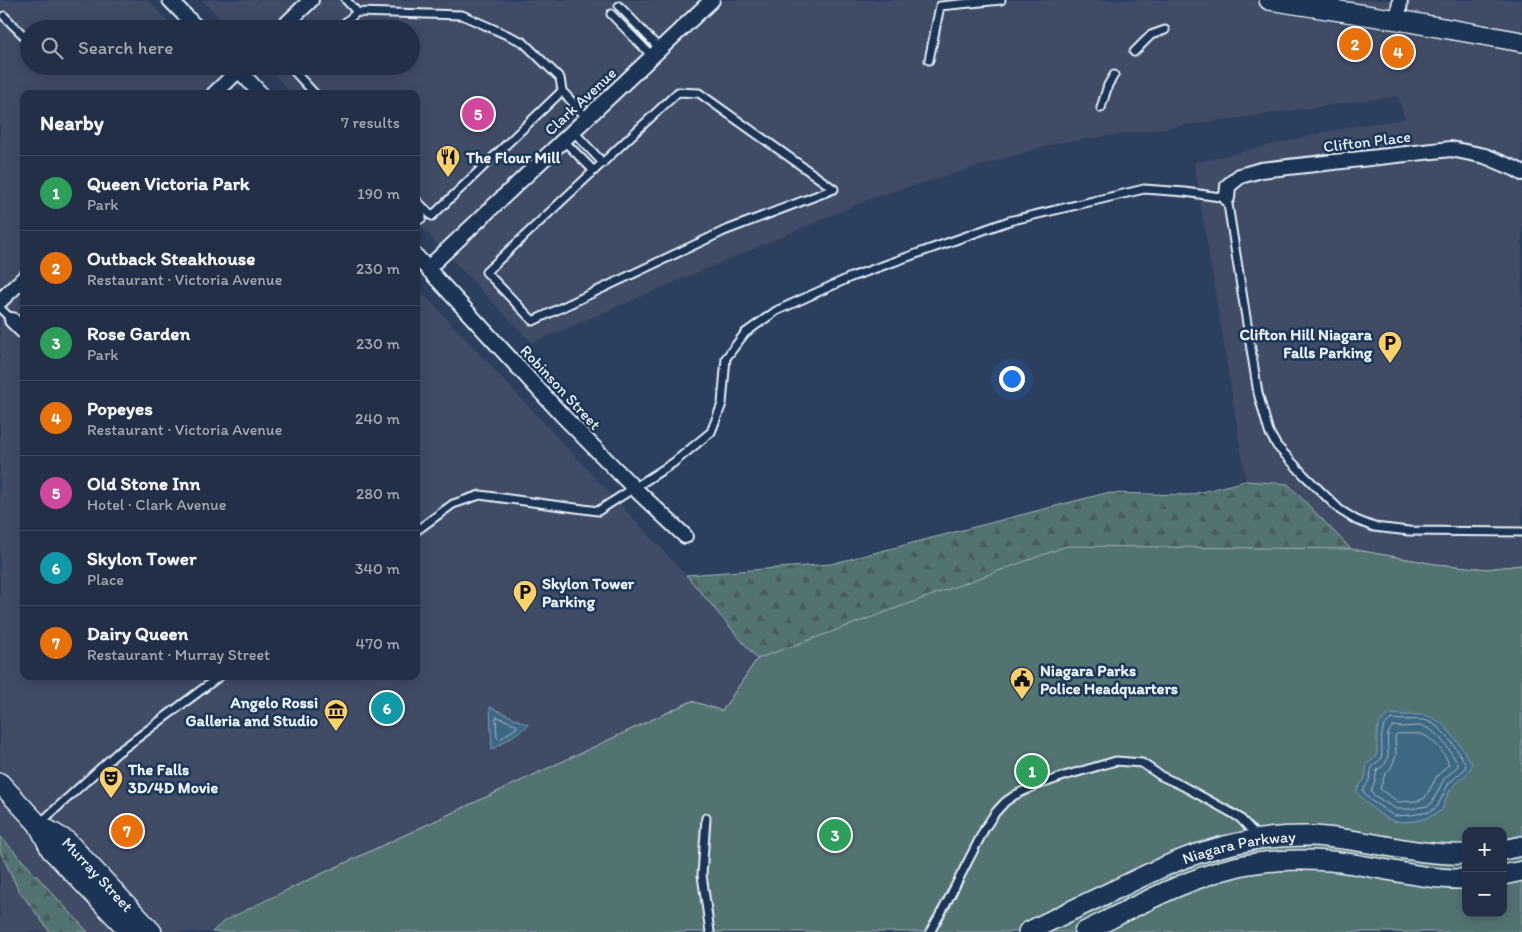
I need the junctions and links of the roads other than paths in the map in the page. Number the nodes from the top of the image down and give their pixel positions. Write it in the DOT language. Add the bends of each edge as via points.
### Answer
graph roads {
  1 [pos="170,0"];
  2 [pos="311,0"];
  3 [pos="346,0"];
  4 [pos="712,0"];
  5 [pos="1002,0"];
  6 [pos="1269,0"];
  7 [pos="1400,0"];
  8 [pos="619,6"];
  9 [pos="357,12"];
  10 [pos="611,14"];
  11 [pos="4,16"];
  12 [pos="189,20"];
  13 [pos="290,20"];
  14 [pos="348,20"];
  15 [pos="1398,20"];
  16 [pos="1165,30"];
  17 [pos="20,32"];
  18 [pos="1522,42"];
  19 [pos="1134,52"];
  20 [pos="656,53"];
  21 [pos="930,60"];
  22 [pos="232,75"];
  23 [pos="245,75"];
  24 [pos="298,75"];
  25 [pos="1114,75"];
  26 [pos="218,90"];
  27 [pos="258,90"];
  28 [pos="311,90"];
  29 [pos="562,91"];
  30 [pos="1101,108"];
  31 [pos="587,118"];
  32 [pos="568,136"];
  33 [pos="602,163"];
  34 [pos="594,171"];
  35 [pos="1522,174"];
  36 [pos="1227,198"];
  37 [pos="420,210"];
  38 [pos="420,260"];
  39 [pos="428,268"];
  40 [pos="20,282"];
  41 [pos="0,301"];
  42 [pos="0,308"];
  43 [pos="8,316"];
  44 [pos="20,322"];
  45 [pos="20,333"];
  46 [pos="634,488"];
  47 [pos="420,528"];
  48 [pos="1522,532"];
  49 [pos="686,536"];
  50 [pos="215,680"];
  51 [pos="0,783"];
  52 [pos="706,818"];
  53 [pos="38,824"];
  54 [pos="1255,840"];
  55 [pos="1522,846"];
  56 [pos="1507,849"];
  57 [pos="1462,854"];
  58 [pos="1522,871"];
  59 [pos="1507,874"];
  60 [pos="1462,879"];
  61 [pos="130,932"];
  62 [pos="152,932"];
  63 [pos="710,932"];
  64 [pos="930,932"];
  65 [pos="1028,932"];
  66 [pos="1084,932"];
  1 -- 12 [label="street"];
  2 -- 13 [label="street"];
  3 -- 9 [label="lane"];
  4 -- 20 [label="street, Clark Avenue"];
  5 -- 21 [label="lane" via="940,6"];
  6 -- 15 [label="main road"];
  7 -- 15 [label="street"];
  8 -- 20 [label="lane"];
  9 -- 14 [label="lane"];
  9 -- 29 [label="lane" via="462,15 523,42 560,78"];
  10 -- 20 [label="lane"];
  11 -- 17 [label="lane"];
  15 -- 18 [label="main road"];
  16 -- 19 [label="lane" via="1151,35"];
  20 -- 31 [label="street, Clark Avenue"];
  22 -- 26 [label="street"];
  23 -- 27 [label="street"];
  24 -- 28 [label="lane"];
  25 -- 30 [label="lane"];
  29 -- 31 [label="lane"];
  29 -- 37 [label="lane" via="432,216"];
  31 -- 32 [label="street, Clark Avenue"];
  32 -- 33 [label="lane"];
  32 -- 34 [label="lane"];
  32 -- 39 [label="street, Clark Avenue"];
  33 -- 34 [label="lane"];
  33 -- 34 [label="lane" via="678,92 699,93 834,189 724,231 533,321 486,272"];
  35 -- 36 [label="street, Clifton Place" via="1485,156 1451,149 1260,170 1240,176 1228,186"];
  36 -- 46 [label="lane" via="1144,189 1009,221 851,278 776,312 745,332 726,358 722,404 711,432 673,463"];
  36 -- 48 [label="lane" via="1258,393 1269,432 1277,446 1340,510 1374,527 1409,531"];
  38 -- 39 [label="street, Robinson Street"];
  39 -- 46 [label="street, Robinson Street" via="562,416"];
  40 -- 41 [label="street"];
  42 -- 43 [label="lane"];
  43 -- 44 [label="lane" via="14,316"];
  43 -- 45 [label="lane" via="9,322"];
  46 -- 47 [label="lane" via="598,510 480,495 453,504"];
  46 -- 49 [label="street, Robinson Street"];
  50 -- 53 [label="lane" via="117,753"];
  51 -- 53 [label="main road, Murray Street"];
  52 -- 63 [label="lane" via="702,875"];
  53 -- 61 [label="main road, Murray Street" via="51,850"];
  53 -- 62 [label="main road, Murray Street" via="67,840"];
  54 -- 57 [label="main road, Niagara Parkway" via="1291,836 1331,837 1439,854"];
  54 -- 64 [label="lane" via="1254,833 1235,815 1142,763 1116,761 1030,788 994,812"];
  54 -- 65 [label="main road, Niagara Parkway" via="1185,858"];
  55 -- 56 [label="main road"];
  58 -- 59 [label="main road"];
  60 -- 66 [label="main road, Niagara Parkway" via="1331,862 1303,860 1254,864 1203,877"];
}
